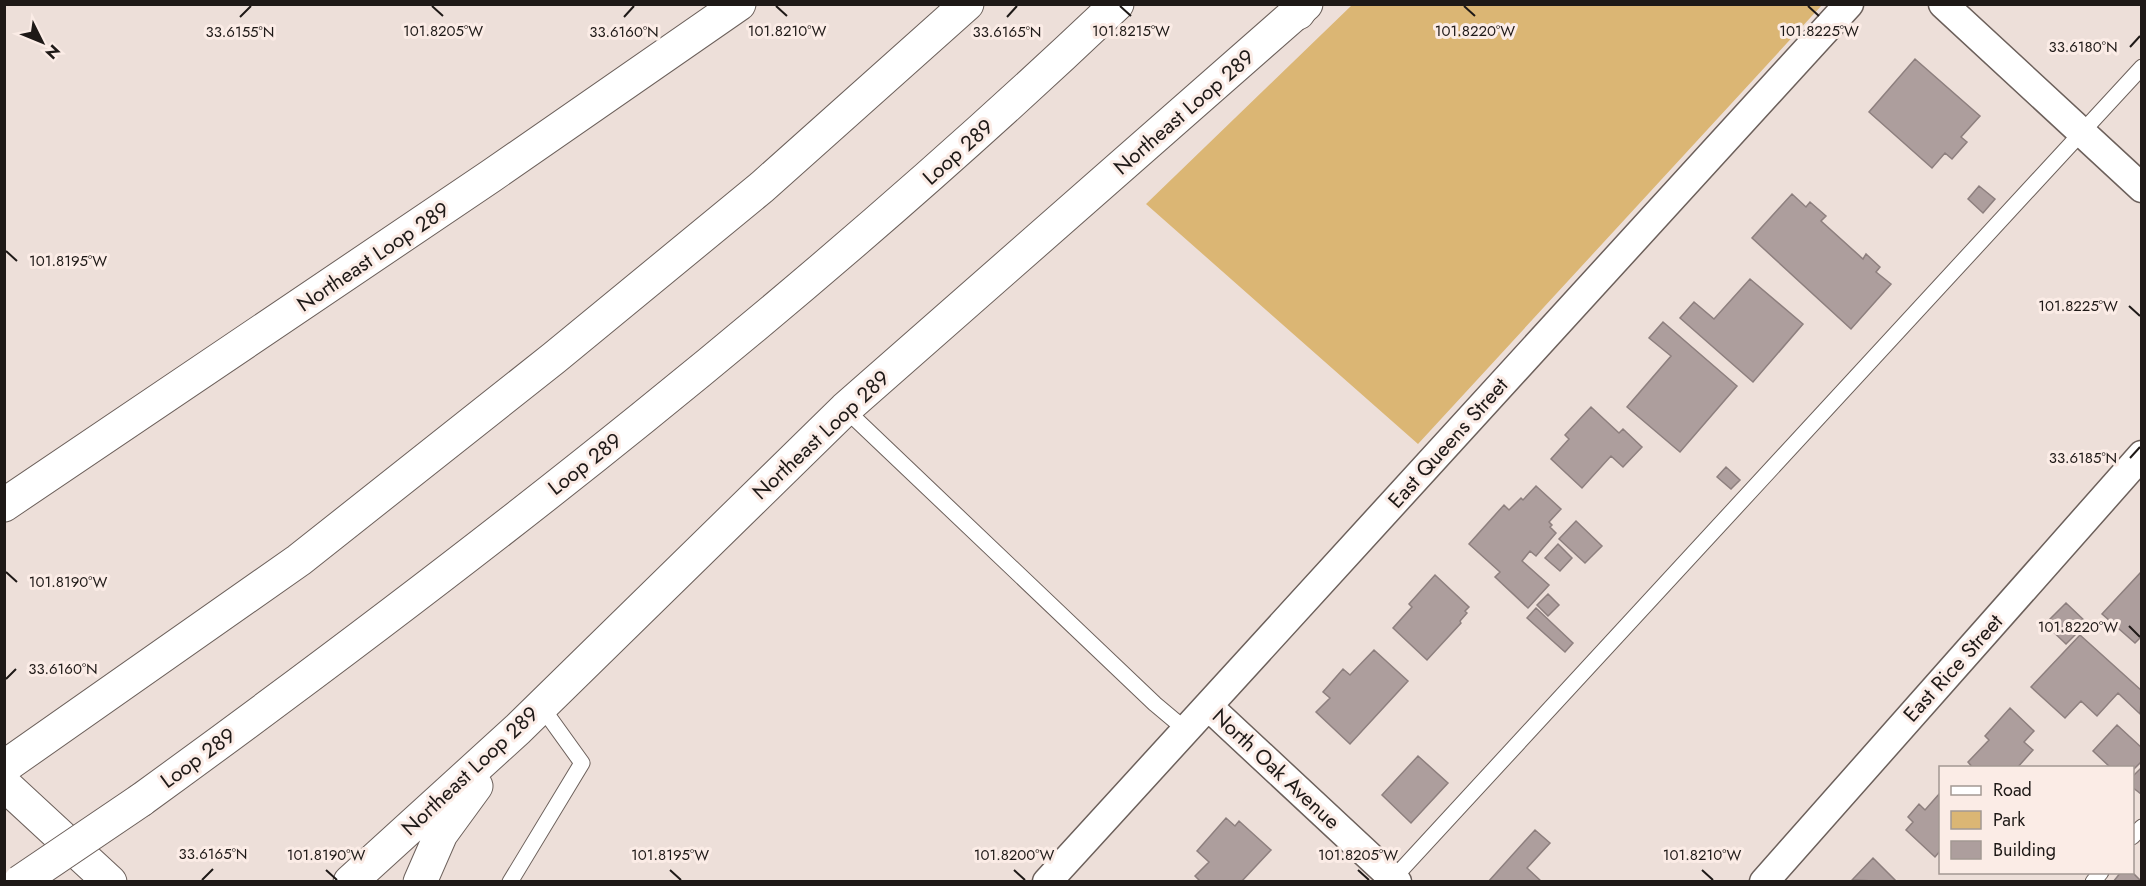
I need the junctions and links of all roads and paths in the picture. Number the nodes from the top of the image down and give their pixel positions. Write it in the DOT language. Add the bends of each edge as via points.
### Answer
graph roads {
  1 [pos="739,4"];
  2 [pos="967,4"];
  3 [pos="1117,4"];
  4 [pos="1849,4"];
  5 [pos="1943,4"];
  6 [pos="1303,7"];
  7 [pos="2142,67"];
  8 [pos="2082,132"];
  9 [pos="2142,188"];
  10 [pos="845,409"];
  11 [pos="2142,455"];
  12 [pos="4,505"];
  13 [pos="1208,706"];
  14 [pos="529,718"];
  15 [pos="1186,730"];
  16 [pos="4,767"];
  17 [pos="4,784"];
  18 [pos="1393,880"];
  19 [pos="20,882"];
  20 [pos="110,882"];
  21 [pos="350,882"];
  22 [pos="420,882"];
  23 [pos="510,882"];
  24 [pos="1047,882"];
  25 [pos="1764,882"];
  1 -- 12 [label="main road, Northeast Loop 289"];
  2 -- 16 [label="main road" via="762,188 554,358 299,560"];
  3 -- 19 [label="main road, Loop 289, bridge" via="886,216 726,352 420,593 141,800"];
  4 -- 13 [label="street, East Queens Street"];
  5 -- 8 [label="street"];
  6 -- 10 [label="main road, Northeast Loop 289"];
  7 -- 8 [label="lane"];
  8 -- 9 [label="street"];
  8 -- 18 [label="lane"];
  10 -- 14 [label="main road, Northeast Loop 289"];
  10 -- 15 [label="lane"];
  11 -- 25 [label="street, East Rice Street"];
  13 -- 15 [label="street, East Queens Street"];
  13 -- 18 [label="street, North Oak Avenue"];
  14 -- 21 [label="main road, Northeast Loop 289"];
  14 -- 22 [label="main road" via="441,834"];
  14 -- 23 [label="lane" via="582,763"];
  15 -- 24 [label="street, East Queens Street"];
  17 -- 20 [label="main road"];
}
